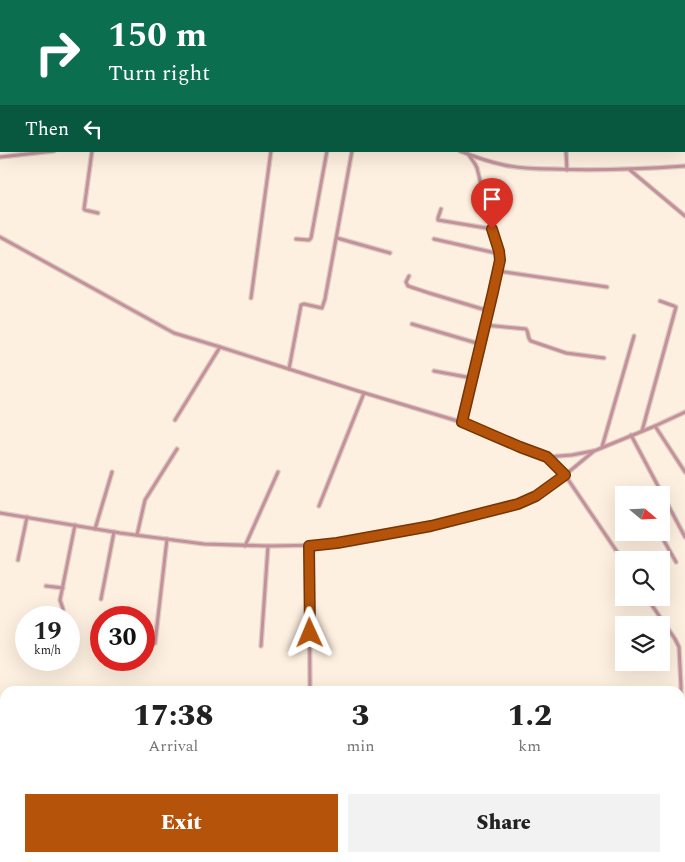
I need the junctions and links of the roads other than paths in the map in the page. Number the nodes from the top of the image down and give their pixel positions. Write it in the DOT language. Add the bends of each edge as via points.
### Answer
graph roads {
  1 [pos="45,152"];
  2 [pos="92,152"];
  3 [pos="271,152"];
  4 [pos="327,152"];
  5 [pos="352,152"];
  6 [pos="566,152"];
  7 [pos="468,153"];
  8 [pos="0,157"];
  9 [pos="685,166"];
  10 [pos="630,169"];
  11 [pos="567,170"];
  12 [pos="441,209"];
  13 [pos="98,213"];
  14 [pos="685,216"];
  15 [pos="492,229"];
  16 [pos="0,237"];
  17 [pos="337,238"];
  18 [pos="296,239"];
  19 [pos="434,239"];
  20 [pos="390,253"];
  21 [pos="500,254"];
  22 [pos="498,271"];
  23 [pos="409,276"];
  24 [pos="607,287"];
  25 [pos="251,298"];
  26 [pos="660,301"];
  27 [pos="489,311"];
  28 [pos="412,324"];
  29 [pos="485,325"];
  30 [pos="634,336"];
  31 [pos="480,344"];
  32 [pos="220,347"];
  33 [pos="604,358"];
  34 [pos="289,369"];
  35 [pos="434,371"];
  36 [pos="472,378"];
  37 [pos="364,393"];
  38 [pos="685,412"];
  39 [pos="174,420"];
  40 [pos="462,422"];
  41 [pos="655,426"];
  42 [pos="642,431"];
  43 [pos="631,435"];
  44 [pos="177,448"];
  45 [pos="602,448"];
  46 [pos="594,451"];
  47 [pos="547,457"];
  48 [pos="112,472"];
  49 [pos="278,472"];
  50 [pos="685,472"];
  51 [pos="565,475"];
  52 [pos="658,486"];
  53 [pos="319,506"];
  54 [pos="670,509"];
  55 [pos="0,512"];
  56 [pos="27,517"];
  57 [pos="75,525"];
  58 [pos="95,529"];
  59 [pos="114,532"];
  60 [pos="137,535"];
  61 [pos="685,537"];
  62 [pos="167,539"];
  63 [pos="664,541"];
  64 [pos="245,546"];
  65 [pos="268,546"];
  66 [pos="309,546"];
  67 [pos="617,551"];
  68 [pos="18,560"];
  69 [pos="676,562"];
  70 [pos="46,586"];
  71 [pos="63,588"];
  72 [pos="101,599"];
  73 [pos="62,606"];
  74 [pos="653,606"];
  75 [pos="155,644"];
  76 [pos="262,646"];
  77 [pos="310,686"];
  78 [pos="681,686"];
  1 -- 8 [label="street"];
  2 -- 13 [label="street" via="84,209"];
  3 -- 25 [label="street"];
  4 -- 18 [label="street" via="311,238"];
  5 -- 17 [label="street"];
  6 -- 11 [label="street"];
  7 -- 11 [label="street" via="480,160 506,166"];
  7 -- 15 [label="street" via="477,168"];
  9 -- 10 [label="street"];
  10 -- 11 [label="street"];
  10 -- 14 [label="street"];
  12 -- 15 [label="street" via="438,220"];
  15 -- 21 [label="street"];
  16 -- 32 [label="street" via="170,331"];
  17 -- 20 [label="street"];
  17 -- 34 [label="street" via="323,306 301,305"];
  19 -- 21 [label="street"];
  21 -- 22 [label="street"];
  22 -- 24 [label="street"];
  22 -- 27 [label="street"];
  23 -- 27 [label="street" via="408,286"];
  26 -- 42 [label="street" via="676,307"];
  27 -- 29 [label="street"];
  28 -- 31 [label="street"];
  29 -- 31 [label="street"];
  29 -- 33 [label="street" via="526,329 530,340 558,351"];
  30 -- 45 [label="street"];
  31 -- 36 [label="street"];
  32 -- 34 [label="street"];
  32 -- 39 [label="street"];
  34 -- 37 [label="street"];
  35 -- 36 [label="street"];
  36 -- 40 [label="street"];
  37 -- 40 [label="street"];
  37 -- 53 [label="street"];
  38 -- 41 [label="street"];
  40 -- 47 [label="street"];
  41 -- 42 [label="street"];
  41 -- 50 [label="street"];
  42 -- 43 [label="street"];
  43 -- 45 [label="street"];
  43 -- 52 [label="street"];
  44 -- 60 [label="street" via="145,500"];
  45 -- 46 [label="street"];
  46 -- 47 [label="street"];
  46 -- 51 [label="street"];
  47 -- 51 [label="street"];
  48 -- 58 [label="street"];
  49 -- 64 [label="street"];
  51 -- 66 [label="street" via="536,496 518,504 431,526"];
  51 -- 67 [label="street"];
  54 -- 61 [label="street"];
  55 -- 56 [label="street"];
  56 -- 57 [label="street"];
  56 -- 68 [label="street"];
  57 -- 58 [label="street"];
  57 -- 71 [label="street"];
  58 -- 59 [label="street"];
  59 -- 60 [label="street"];
  59 -- 72 [label="street"];
  60 -- 62 [label="street"];
  62 -- 64 [label="street"];
  62 -- 75 [label="street"];
  63 -- 69 [label="street"];
  64 -- 65 [label="street"];
  65 -- 66 [label="street"];
  65 -- 76 [label="street"];
  66 -- 77 [label="street"];
  70 -- 71 [label="street"];
  71 -- 73 [label="street"];
  74 -- 78 [label="street" via="679,647"];
}
